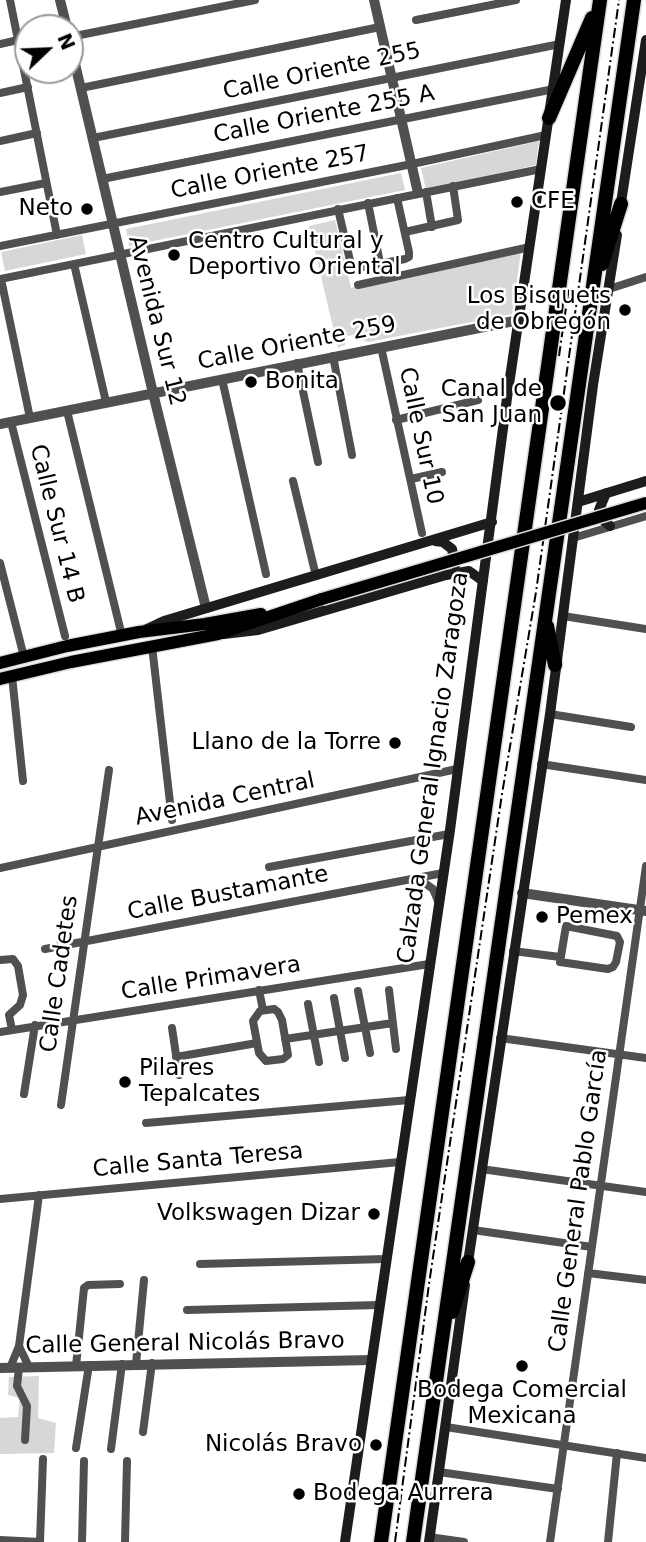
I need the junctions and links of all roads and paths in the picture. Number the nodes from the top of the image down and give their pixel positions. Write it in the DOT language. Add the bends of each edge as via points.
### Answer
graph roads {
  1 [pos="10,0"];
  2 [pos="255,0"];
  3 [pos="374,0"];
  4 [pos="516,0"];
  5 [pos="566,0"];
  6 [pos="600,0"];
  7 [pos="634,0"];
  8 [pos="14,20"];
  9 [pos="416,20"];
  10 [pos="380,27"];
  11 [pos="84,34"];
  12 [pos="646,40"];
  13 [pos="560,44"];
  14 [pos="392,77"];
  15 [pos="643,82"];
  16 [pos="26,84"];
  17 [pos="80,84"];
  18 [pos="27,87"];
  19 [pos="81,88"];
  20 [pos="554,89"];
  21 [pos="0,93"];
  22 [pos="549,118"];
  23 [pos="401,120"];
  24 [pos="37,133"];
  25 [pos="546,135"];
  26 [pos="93,138"];
  27 [pos="0,141"];
  28 [pos="412,164"];
  29 [pos="541,169"];
  30 [pos="102,179"];
  31 [pos="46,183"];
  32 [pos="453,186"];
  33 [pos="0,192"];
  34 [pos="422,192"];
  35 [pos="397,198"];
  36 [pos="368,203"];
  37 [pos="621,204"];
  38 [pos="338,209"];
  39 [pos="113,224"];
  40 [pos="432,226"];
  41 [pos="405,232"];
  42 [pos="57,235"];
  43 [pos="0,246"];
  44 [pos="530,247"];
  45 [pos="120,254"];
  46 [pos="380,263"];
  47 [pos="74,264"];
  48 [pos="646,277"];
  49 [pos="0,279"];
  50 [pos="592,284"];
  51 [pos="358,285"];
  52 [pos="609,289"];
  53 [pos="520,320"];
  54 [pos="381,347"];
  55 [pos="333,356"];
  56 [pos="297,363"];
  57 [pos="222,379"];
  58 [pos="153,393"];
  59 [pos="478,400"];
  60 [pos="106,402"];
  61 [pos="67,411"];
  62 [pos="30,418"];
  63 [pos="397,420"];
  64 [pos="5,423"];
  65 [pos="352,455"];
  66 [pos="318,462"];
  67 [pos="442,472"];
  68 [pos="411,479"];
  69 [pos="293,481"];
  70 [pos="646,481"];
  71 [pos="606,493"];
  72 [pos="578,502"];
  73 [pos="646,503"];
  74 [pos="646,516"];
  75 [pos="492,522"];
  76 [pos="610,526"];
  77 [pos="422,533"];
  78 [pos="573,538"];
  79 [pos="434,541"];
  80 [pos="0,563"];
  81 [pos="266,574"];
  82 [pos="446,575"];
  83 [pos="316,576"];
  84 [pos="483,581"];
  85 [pos="296,607"];
  86 [pos="206,608"];
  87 [pos="545,615"];
  88 [pos="563,616"];
  89 [pos="646,629"];
  90 [pos="139,632"];
  91 [pos="218,635"];
  92 [pos="65,636"];
  93 [pos="122,636"];
  94 [pos="152,646"];
  95 [pos="23,657"];
  96 [pos="0,663"];
  97 [pos="555,666"];
  98 [pos="6,677"];
  99 [pos="550,714"];
  100 [pos="631,727"];
  101 [pos="541,764"];
  102 [pos="457,769"];
  103 [pos="109,770"];
  104 [pos="646,780"];
  105 [pos="23,781"];
  106 [pos="172,820"];
  107 [pos="449,834"];
  108 [pos="97,848"];
  109 [pos="646,866"];
  110 [pos="269,867"];
  111 [pos="0,868"];
  112 [pos="443,873"];
  113 [pos="418,878"];
  114 [pos="522,893"];
  115 [pos="438,901"];
  116 [pos="643,910"];
  117 [pos="84,940"];
  118 [pos="45,949"];
  119 [pos="513,951"];
  120 [pos="560,957"];
  121 [pos="0,960"];
  122 [pos="429,964"];
  123 [pos="259,990"];
  124 [pos="389,990"];
  125 [pos="358,991"];
  126 [pos="334,998"];
  127 [pos="308,1004"];
  128 [pos="263,1010"];
  129 [pos="72,1020"];
  130 [pos="393,1023"];
  131 [pos="35,1026"];
  132 [pos="172,1028"];
  133 [pos="366,1028"];
  134 [pos="12,1030"];
  135 [pos="340,1031"];
  136 [pos="0,1032"];
  137 [pos="314,1035"];
  138 [pos="285,1038"];
  139 [pos="500,1038"];
  140 [pos="257,1043"];
  141 [pos="396,1049"];
  142 [pos="370,1052"];
  143 [pos="620,1054"];
  144 [pos="176,1057"];
  145 [pos="345,1058"];
  146 [pos="646,1058"];
  147 [pos="319,1062"];
  148 [pos="178,1076"];
  149 [pos="24,1094"];
  150 [pos="409,1100"];
  151 [pos="61,1105"];
  152 [pos="146,1123"];
  153 [pos="400,1162"];
  154 [pos="481,1170"];
  155 [pos="601,1186"];
  156 [pos="646,1192"];
  157 [pos="39,1195"];
  158 [pos="0,1199"];
  159 [pos="474,1230"];
  160 [pos="592,1247"];
  161 [pos="386,1259"];
  162 [pos="468,1262"];
  163 [pos="200,1264"];
  164 [pos="646,1269"];
  165 [pos="588,1273"];
  166 [pos="145,1280"];
  167 [pos="645,1280"];
  168 [pos="120,1283"];
  169 [pos="379,1305"];
  170 [pos="187,1310"];
  171 [pos="19,1346"];
  172 [pos="440,1350"];
  173 [pos="371,1360"];
  174 [pos="152,1363"];
  175 [pos="122,1364"];
  176 [pos="136,1364"];
  177 [pos="89,1365"];
  178 [pos="76,1366"];
  179 [pos="15,1368"];
  180 [pos="446,1427"];
  181 [pos="143,1432"];
  182 [pos="25,1440"];
  183 [pos="563,1445"];
  184 [pos="76,1448"];
  185 [pos="111,1449"];
  186 [pos="617,1453"];
  187 [pos="646,1458"];
  188 [pos="43,1459"];
  189 [pos="84,1461"];
  190 [pos="127,1461"];
  191 [pos="439,1472"];
  192 [pos="558,1489"];
  193 [pos="429,1539"];
  194 [pos="0,1540"];
  195 [pos="40,1542"];
  196 [pos="82,1542"];
  197 [pos="125,1542"];
  198 [pos="345,1542"];
  199 [pos="381,1542"];
  200 [pos="413,1542"];
  201 [pos="464,1542"];
  202 [pos="550,1542"];
  203 [pos="608,1542"];
  1 -- 8 [label="street"];
  2 -- 11 [label="street"];
  3 -- 10 [label="street"];
  4 -- 9 [label="street"];
  5 -- 13 [label="main road, Calzada General Ignacio Zaragoza"];
  6 -- 22 [label="highway"];
  6 -- 199 [label="highway"];
  7 -- 50 [label="highway"];
  10 -- 14 [label="street"];
  10 -- 19 [label="street"];
  12 -- 15 [label="main road"];
  13 -- 14 [label="street, Calle Oriente 255"];
  13 -- 20 [label="main road, Calzada General Ignacio Zaragoza"];
  14 -- 23 [label="street"];
  14 -- 26 [label="street, Calle Oriente 255"];
  15 -- 37 [label="main road"];
  16 -- 18 [label="street"];
  17 -- 19 [label="street, Avenida Sur 12"];
  18 -- 21 [label="street"];
  18 -- 24 [label="street"];
  19 -- 26 [label="street, Avenida Sur 12"];
  20 -- 22 [label="main road, Calzada General Ignacio Zaragoza"];
  20 -- 23 [label="street, Calle Oriente 255 A"];
  22 -- 25 [label="main road, Calzada General Ignacio Zaragoza"];
  23 -- 28 [label="street"];
  23 -- 30 [label="street, Calle Oriente 255 A"];
  24 -- 27 [label="street"];
  24 -- 31 [label="street"];
  25 -- 28 [label="street, Calle Oriente 257"];
  25 -- 29 [label="main road, Calzada General Ignacio Zaragoza"];
  26 -- 30 [label="street, Avenida Sur 12"];
  28 -- 34 [label="street"];
  28 -- 39 [label="street, Calle Oriente 257"];
  29 -- 32 [label="street"];
  29 -- 44 [label="main road, Calzada General Ignacio Zaragoza"];
  30 -- 39 [label="street, Avenida Sur 12"];
  31 -- 33 [label="street"];
  31 -- 42 [label="street"];
  32 -- 34 [label="street"];
  32 -- 40 [label="street" via="458,220"];
  34 -- 35 [label="street"];
  34 -- 40 [label="street"];
  35 -- 36 [label="street"];
  35 -- 41 [label="street"];
  36 -- 38 [label="street"];
  36 -- 46 [label="street"];
  37 -- 50 [label="highway"];
  37 -- 52 [label="main road"];
  38 -- 45 [label="street"];
  38 -- 46 [label="street" via="352,268"];
  39 -- 42 [label="street, Calle Oriente 257"];
  39 -- 45 [label="street, Avenida Sur 12"];
  40 -- 41 [label="street"];
  41 -- 46 [label="street" via="409,257"];
  42 -- 43 [label="street, Calle Oriente 257"];
  44 -- 51 [label="street"];
  44 -- 53 [label="main road, Calzada General Ignacio Zaragoza"];
  45 -- 47 [label="street"];
  45 -- 58 [label="street, Avenida Sur 12"];
  47 -- 49 [label="street"];
  47 -- 60 [label="street"];
  48 -- 52 [label="street"];
  49 -- 62 [label="street"];
  50 -- 87 [label="highway"];
  52 -- 72 [label="main road"];
  53 -- 54 [label="street, Calle Oriente 259"];
  53 -- 75 [label="main road, Calzada General Ignacio Zaragoza"];
  54 -- 55 [label="street, Calle Oriente 259"];
  54 -- 63 [label="street, Calle Sur 10"];
  55 -- 56 [label="street, Calle Oriente 259"];
  55 -- 65 [label="street"];
  56 -- 57 [label="street, Calle Oriente 259"];
  56 -- 66 [label="street"];
  57 -- 58 [label="street, Calle Oriente 259"];
  57 -- 81 [label="street"];
  58 -- 60 [label="street, Calle Oriente 259"];
  58 -- 86 [label="street, Avenida Sur 12"];
  59 -- 63 [label="street"];
  60 -- 61 [label="street, Calle Oriente 259"];
  61 -- 62 [label="street, Calle Oriente 259"];
  61 -- 93 [label="street"];
  62 -- 64 [label="street, Calle Oriente 259"];
  63 -- 68 [label="street, Calle Sur 10"];
  64 -- 92 [label="street, Calle Sur 14 B"];
  67 -- 68 [label="street"];
  68 -- 77 [label="street, Calle Sur 10"];
  69 -- 83 [label="street"];
  70 -- 71 [label="main road"];
  71 -- 72 [label="main road"];
  71 -- 76 [label="main road" via="599,510"];
  72 -- 78 [label="main road"];
  73 -- 85 [label="main road, bridge"];
  74 -- 76 [label="street"];
  75 -- 79 [label="main road"];
  75 -- 84 [label="main road, Calzada General Ignacio Zaragoza"];
  76 -- 78 [label="street"];
  78 -- 88 [label="main road"];
  79 -- 82 [label="main road" via="448,545 455,556 454,568"];
  79 -- 83 [label="main road"];
  80 -- 95 [label="street"];
  82 -- 84 [label="main road" via="469,572"];
  82 -- 91 [label="main road" via="240,634"];
  83 -- 86 [label="main road"];
  84 -- 102 [label="main road, Calzada General Ignacio Zaragoza"];
  85 -- 90 [label="main road"];
  85 -- 91 [label="main road"];
  86 -- 90 [label="main road"];
  87 -- 97 [label="highway"];
  87 -- 172 [label="highway"];
  88 -- 89 [label="street"];
  88 -- 97 [label="main road"];
  90 -- 93 [label="main road"];
  91 -- 94 [label="main road"];
  93 -- 95 [label="main road"];
  94 -- 98 [label="main road"];
  94 -- 106 [label="street"];
  95 -- 96 [label="main road"];
  97 -- 99 [label="main road"];
  98 -- 105 [label="street"];
  99 -- 100 [label="street"];
  99 -- 101 [label="main road"];
  101 -- 104 [label="street"];
  101 -- 114 [label="main road"];
  102 -- 107 [label="main road, Calzada General Ignacio Zaragoza"];
  102 -- 108 [label="street, Avenida Central"];
  103 -- 108 [label="street, Calle Cadetes"];
  107 -- 110 [label="street"];
  107 -- 112 [label="main road, Calzada General Ignacio Zaragoza"];
  108 -- 111 [label="street, Avenida Central"];
  108 -- 117 [label="street, Calle Cadetes"];
  109 -- 116 [label="street, Calle General Pablo García"];
  112 -- 113 [label="street, Calle Bustamante"];
  112 -- 115 [label="main road, Calzada General Ignacio Zaragoza"];
  113 -- 115 [label="street" via="433,889"];
  113 -- 117 [label="street, Calle Bustamante"];
  114 -- 116 [label="street"];
  114 -- 119 [label="main road"];
  115 -- 122 [label="main road, Calzada General Ignacio Zaragoza"];
  116 -- 143 [label="street, Calle General Pablo García"];
  117 -- 118 [label="street, Calle Bustamante"];
  117 -- 129 [label="street, Calle Cadetes"];
  119 -- 120 [label="street"];
  119 -- 139 [label="main road"];
  120 -- 120 [label="street" via="561,963 611,968 617,962 620,940 615,935 567,926"];
  121 -- 134 [label="street" via="13,959 18,966 23,995 9,1015"];
  122 -- 123 [label="street, Calle Primavera"];
  122 -- 150 [label="main road, Calzada General Ignacio Zaragoza"];
  123 -- 128 [label="street"];
  123 -- 129 [label="street, Calle Primavera"];
  124 -- 130 [label="street"];
  125 -- 133 [label="street"];
  126 -- 135 [label="street"];
  127 -- 137 [label="street"];
  128 -- 138 [label="street" via="278,1012"];
  128 -- 140 [label="street" via="253,1021"];
  129 -- 131 [label="street, Calle Primavera"];
  129 -- 151 [label="street, Calle Cadetes"];
  130 -- 133 [label="street"];
  130 -- 141 [label="street"];
  131 -- 134 [label="street, Calle Primavera"];
  131 -- 149 [label="street"];
  132 -- 144 [label="street"];
  133 -- 135 [label="street"];
  133 -- 142 [label="street"];
  134 -- 136 [label="street, Calle Primavera"];
  135 -- 137 [label="street"];
  135 -- 145 [label="street"];
  137 -- 138 [label="street"];
  137 -- 147 [label="street"];
  138 -- 140 [label="street" via="288,1055 283,1059 266,1061"];
  139 -- 143 [label="street"];
  139 -- 154 [label="main road"];
  140 -- 144 [label="street"];
  143 -- 146 [label="street"];
  143 -- 155 [label="street, Calle General Pablo García"];
  144 -- 148 [label="street"];
  150 -- 152 [label="street"];
  150 -- 153 [label="main road, Calzada General Ignacio Zaragoza"];
  153 -- 157 [label="street, Calle Santa Teresa"];
  153 -- 161 [label="main road, Calzada General Ignacio Zaragoza"];
  154 -- 155 [label="street"];
  154 -- 159 [label="main road"];
  155 -- 156 [label="street"];
  155 -- 160 [label="street, Calle General Pablo García"];
  157 -- 158 [label="street, Calle Santa Teresa"];
  157 -- 171 [label="street"];
  159 -- 160 [label="street"];
  159 -- 162 [label="main road"];
  160 -- 165 [label="street, Calle General Pablo García"];
  161 -- 163 [label="street"];
  161 -- 169 [label="main road, Calzada General Ignacio Zaragoza"];
  162 -- 172 [label="highway"];
  162 -- 180 [label="main road"];
  164 -- 167 [label="street"];
  165 -- 167 [label="street"];
  165 -- 183 [label="street, Calle General Pablo García"];
  166 -- 176 [label="street"];
  168 -- 178 [label="street" via="84,1288"];
  169 -- 170 [label="street"];
  169 -- 173 [label="main road, Calzada General Ignacio Zaragoza"];
  171 -- 179 [label="street"];
  171 -- 179 [label="street"];
  172 -- 200 [label="highway"];
  173 -- 174 [label="street, Calle General Nicolás Bravo"];
  173 -- 198 [label="main road, Calzada General Ignacio Zaragoza"];
  174 -- 176 [label="street, Calle General Nicolás Bravo"];
  174 -- 181 [label="street"];
  175 -- 176 [label="street, Calle General Nicolás Bravo"];
  175 -- 177 [label="street, Calle General Nicolás Bravo"];
  175 -- 185 [label="street"];
  177 -- 178 [label="street, Calle General Nicolás Bravo"];
  177 -- 184 [label="street"];
  178 -- 179 [label="street, Calle General Nicolás Bravo"];
  179 -- 182 [label="street" via="27,1407"];
  180 -- 183 [label="street"];
  180 -- 191 [label="main road"];
  183 -- 186 [label="street"];
  183 -- 192 [label="street, Calle General Pablo García"];
  186 -- 187 [label="street"];
  186 -- 203 [label="street"];
  188 -- 195 [label="street"];
  189 -- 196 [label="street"];
  190 -- 197 [label="street"];
  191 -- 192 [label="street"];
  191 -- 193 [label="main road"];
  192 -- 202 [label="street, Calle General Pablo García"];
  193 -- 201 [label="street"];
  194 -- 195 [label="street"];
}
